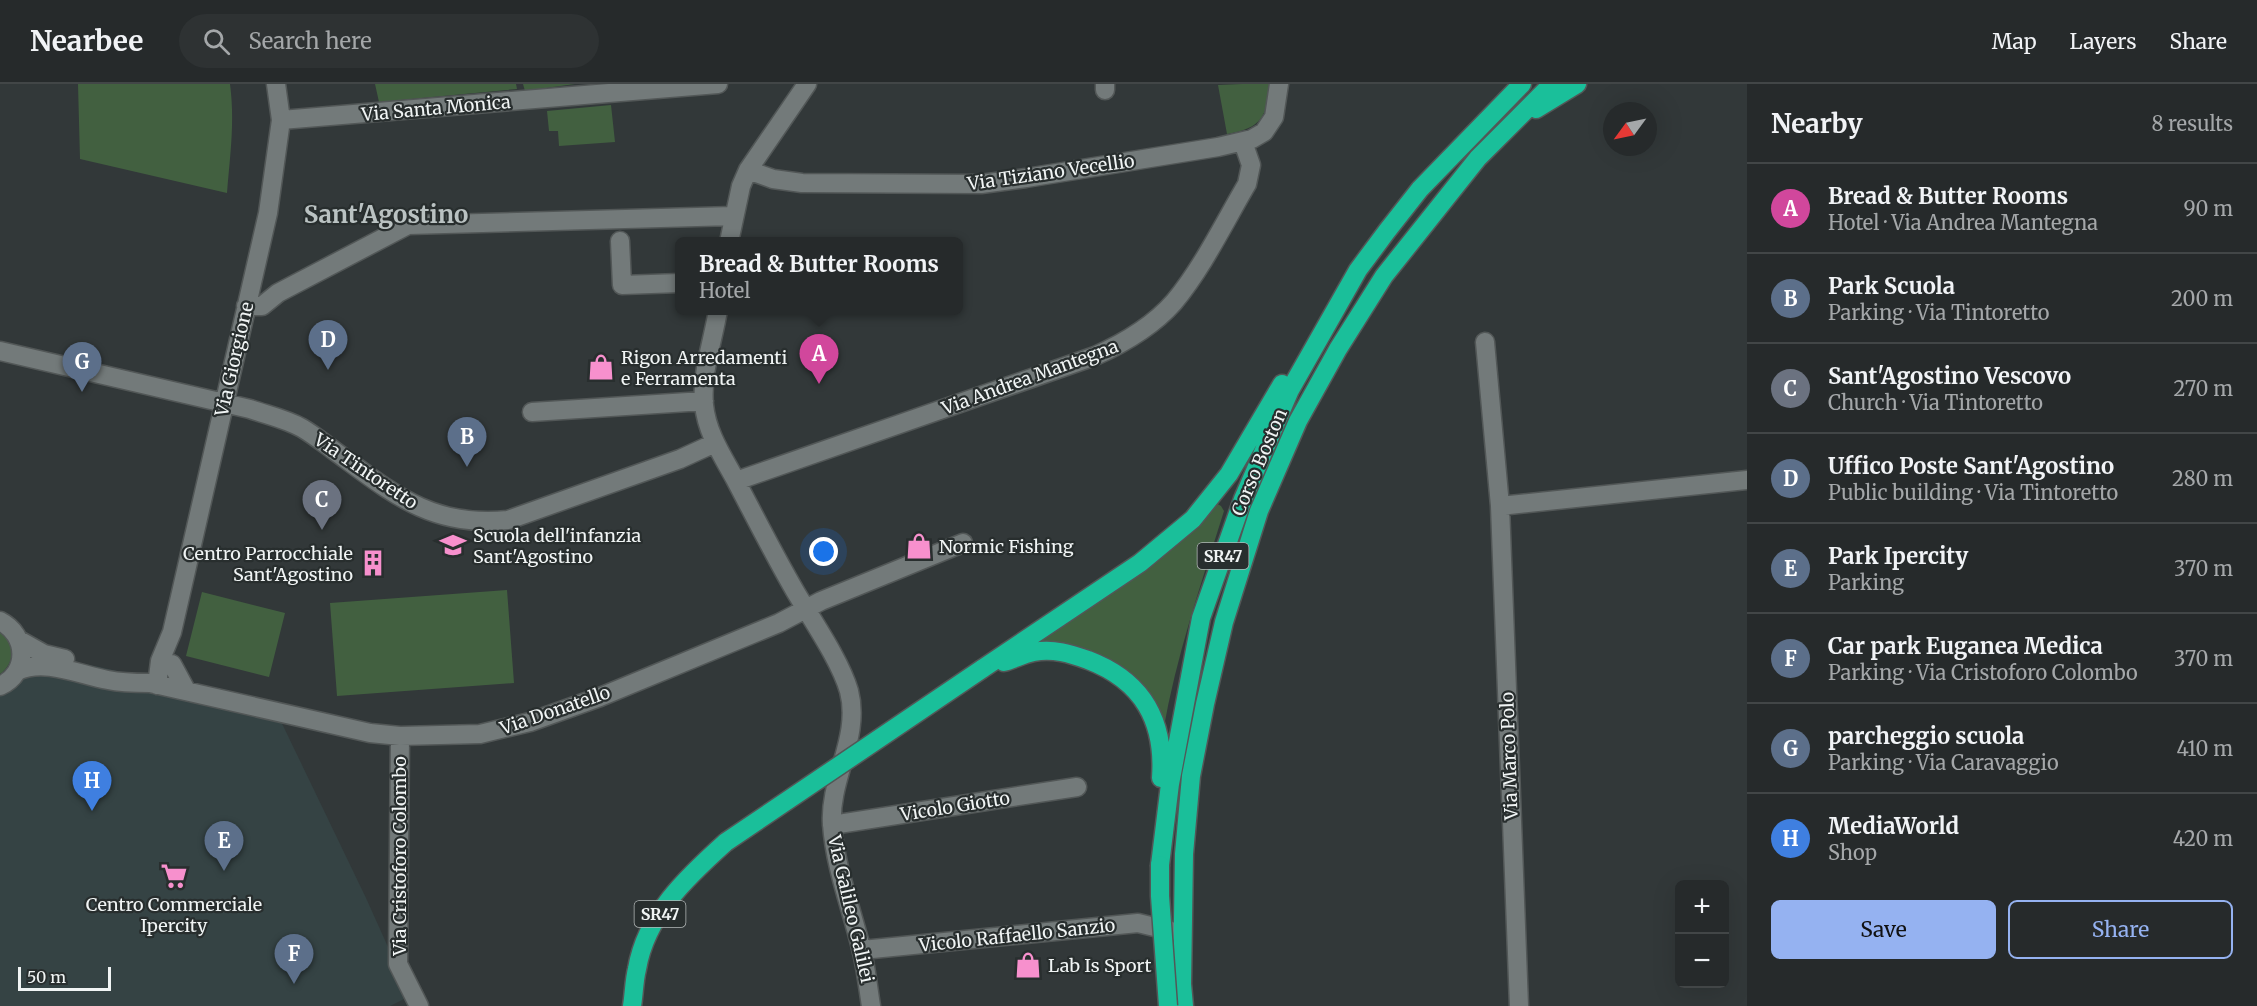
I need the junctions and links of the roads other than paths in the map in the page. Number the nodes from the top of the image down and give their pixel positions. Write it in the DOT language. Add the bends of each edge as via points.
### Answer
graph roads {
  1 [pos="276,84"];
  2 [pos="718,84"];
  3 [pos="1279,84"];
  4 [pos="1522,84"];
  5 [pos="1552,84"];
  6 [pos="1577,84"];
  7 [pos="803,85"];
  8 [pos="590,90"];
  9 [pos="281,120"];
  10 [pos="1509,125"];
  11 [pos="1243,142"];
  12 [pos="748,170"];
  13 [pos="733,216"];
  14 [pos="730,237"];
  15 [pos="620,241"];
  16 [pos="1358,270"];
  17 [pos="675,283"];
  18 [pos="246,306"];
  19 [pos="717,315"];
  20 [pos="1485,342"];
  21 [pos="0,351"];
  22 [pos="704,401"];
  23 [pos="224,403"];
  24 [pos="532,412"];
  25 [pos="715,443"];
  26 [pos="1747,480"];
  27 [pos="736,481"];
  28 [pos="1500,506"];
  29 [pos="963,543"];
  30 [pos="806,609"];
  31 [pos="0,621"];
  32 [pos="19,640"];
  33 [pos="166,663"];
  34 [pos="982,669"];
  35 [pos="17,671"];
  36 [pos="152,683"];
  37 [pos="0,686"];
  38 [pos="186,690"];
  39 [pos="400,736"];
  40 [pos="1077,787"];
  41 [pos="832,825"];
  42 [pos="1160,865"];
  43 [pos="1171,931"];
  44 [pos="862,950"];
  45 [pos="419,1006"];
  46 [pos="632,1006"];
  47 [pos="871,1006"];
  48 [pos="1168,1006"];
  49 [pos="1184,1006"];
  50 [pos="1519,1006"];
  1 -- 9 [label="street, Via Giorgione"];
  2 -- 8 [label="street, Via Santa Monica"];
  3 -- 11 [label="street, Via Tiziano Vecellio" via="1274,117 1259,136"];
  4 -- 16 [label="highway, Corso Boston / SR47" via="1420,189"];
  5 -- 10 [label="highway, Corso Boston / SR47"];
  6 -- 10 [label="highway"];
  7 -- 12 [label="street"];
  8 -- 9 [label="street, Via Santa Monica"];
  9 -- 18 [label="street, Via Giorgione" via="268,213"];
  10 -- 49 [label="highway, Corso Boston / SR47" via="1384,276 1298,420 1259,511 1224,622 1191,776 1184,854"];
  11 -- 12 [label="street, Via Tiziano Vecellio" via="981,184 802,183"];
  11 -- 27 [label="street, Via Andrea Mantegna" via="1251,165 1247,184 1183,291 1134,336 1095,356"];
  12 -- 13 [label="street"];
  13 -- 14 [label="street"];
  13 -- 18 [label="street" via="408,225 278,293 262,306"];
  15 -- 17 [label="street" via="622,285"];
  16 -- 34 [label="highway, SR47" via="1320,321 1229,474 1193,519 1140,563"];
  16 -- 42 [label="highway, Corso Boston / SR47" via="1290,390 1243,499 1201,618 1170,784"];
  18 -- 23 [label="street, Via Giorgione"];
  19 -- 22 [label="street, Via Galileo Galilei"];
  20 -- 28 [label="street, Via Marco Polo"];
  21 -- 23 [label="street, Via Tintoretto"];
  22 -- 24 [label="street"];
  22 -- 25 [label="street, Via Galileo Galilei"];
  23 -- 25 [label="street, Via Tintoretto" via="303,429 402,499 433,514 484,522 508,520"];
  23 -- 33 [label="street, Via Giorgione"];
  25 -- 27 [label="street, Via Galileo Galilei"];
  26 -- 28 [label="street"];
  27 -- 30 [label="street, Via Galileo Galilei"];
  28 -- 50 [label="street, Via Marco Polo"];
  29 -- 30 [label="street"];
  30 -- 39 [label="street, Via Donatello" via="600,697 530,722 480,734"];
  30 -- 41 [label="street, Via Galileo Galilei" via="839,668 852,705 848,741 832,800"];
  31 -- 32 [label="street, Via Donatello"];
  32 -- 35 [label="street" via="21,661"];
  32 -- 36 [label="street, Via Donatello" via="44,654 122,671"];
  33 -- 36 [label="street"];
  33 -- 36 [label="street, Via Giorgione"];
  33 -- 38 [label="street"];
  34 -- 42 [label="highway, SR47" via="1035,652 1065,652 1107,668 1140,693 1158,730 1162,755 1156,820"];
  34 -- 46 [label="highway, SR47, bridge" via="726,842 682,884 670,897 644,944"];
  35 -- 36 [label="street, Via Donatello" via="44,666 118,682"];
  35 -- 37 [label="street"];
  36 -- 38 [label="street, Via Donatello"];
  38 -- 39 [label="street, Via Donatello" via="345,729"];
  39 -- 45 [label="street, Via Cristoforo Colombo" via="398,964"];
  40 -- 41 [label="street, Vicolo Giotto"];
  41 -- 44 [label="street, Via Galileo Galilei"];
  42 -- 48 [label="highway, Corso Boston / SR47, bridge"];
  43 -- 44 [label="street, Vicolo Raffaello Sanzio" via="1138,923"];
  44 -- 47 [label="street, Via Galileo Galilei"];
}
